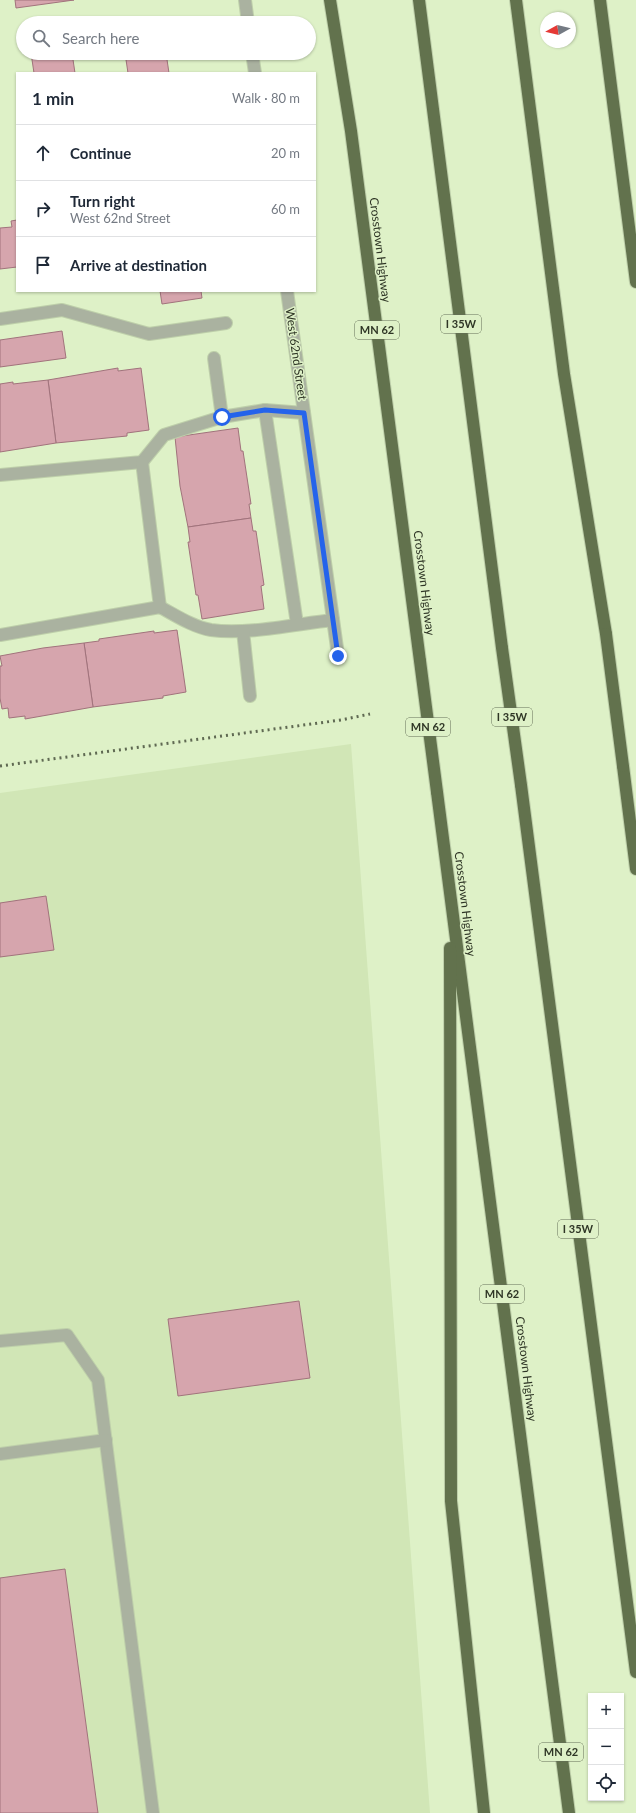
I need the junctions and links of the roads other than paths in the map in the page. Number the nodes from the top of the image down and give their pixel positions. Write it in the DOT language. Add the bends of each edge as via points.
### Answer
graph roads {
  1 [pos="245,0"];
  2 [pos="330,0"];
  3 [pos="419,0"];
  4 [pos="516,0"];
  5 [pos="600,0"];
  6 [pos="247,16"];
  7 [pos="253,60"];
  8 [pos="255,72"];
  9 [pos="636,282"];
  10 [pos="287,292"];
  11 [pos="0,319"];
  12 [pos="226,323"];
  13 [pos="214,358"];
  14 [pos="265,410"];
  15 [pos="304,413"];
  16 [pos="222,417"];
  17 [pos="142,462"];
  18 [pos="0,474"];
  19 [pos="160,607"];
  20 [pos="334,620"];
  21 [pos="297,624"];
  22 [pos="243,631"];
  23 [pos="0,635"];
  24 [pos="338,656"];
  25 [pos="250,696"];
  26 [pos="636,869"];
  27 [pos="450,897"];
  28 [pos="0,1341"];
  29 [pos="106,1440"];
  30 [pos="0,1454"];
  31 [pos="636,1672"];
  32 [pos="153,1813"];
  33 [pos="484,1813"];
  34 [pos="569,1813"];
  1 -- 6 [label="street"];
  2 -- 27 [label="highway, Crosstown Highway / MN 62, bridge" via="351,131"];
  3 -- 31 [label="highway, I 35W, bridge"];
  4 -- 26 [label="highway, bridge" via="564,374 606,634"];
  5 -- 9 [label="highway"];
  7 -- 8 [label="street"];
  10 -- 15 [label="street, West 62nd Street"];
  11 -- 12 [label="street" via="62,310 149,334"];
  13 -- 16 [label="street"];
  14 -- 15 [label="street"];
  14 -- 16 [label="street"];
  14 -- 21 [label="street"];
  15 -- 20 [label="street, West 62nd Street"];
  16 -- 17 [label="street" via="164,435"];
  17 -- 18 [label="street"];
  17 -- 19 [label="street"];
  19 -- 22 [label="street" via="185,621 209,630"];
  19 -- 23 [label="street"];
  20 -- 21 [label="street"];
  20 -- 24 [label="street, West 62nd Street"];
  21 -- 22 [label="street"];
  22 -- 25 [label="street"];
  27 -- 33 [label="highway" via="451,1501"];
  27 -- 34 [label="highway, Crosstown Highway / MN 62"];
  28 -- 29 [label="street" via="67,1335 98,1380"];
  29 -- 30 [label="street"];
  29 -- 32 [label="street"];
}
